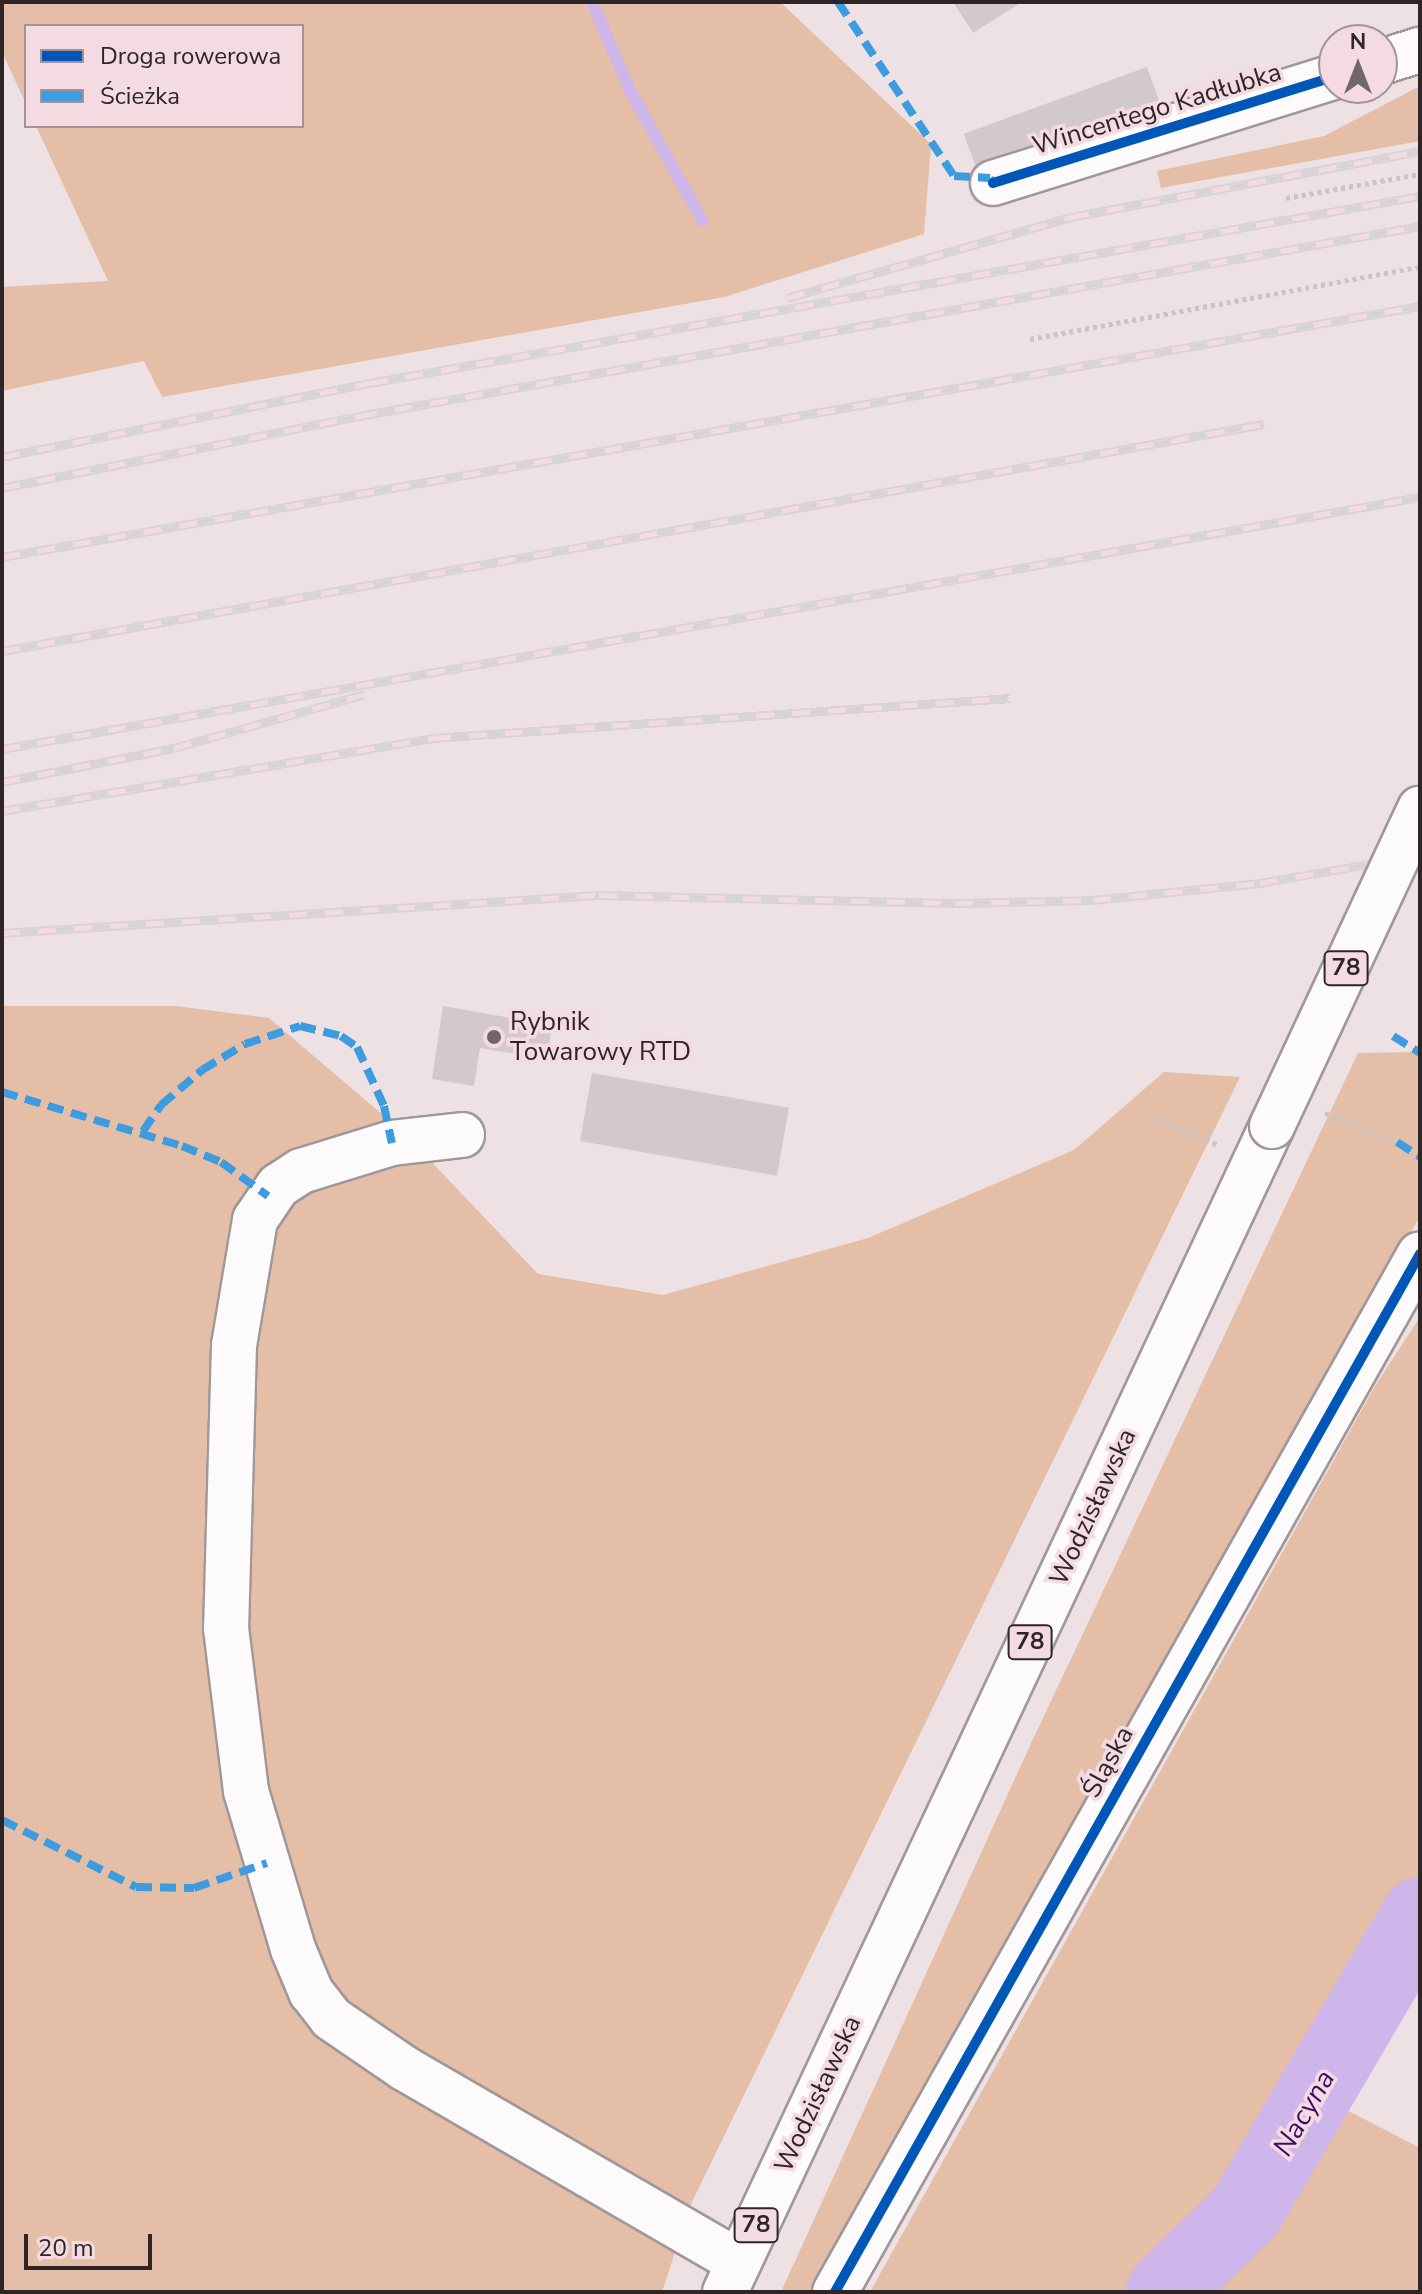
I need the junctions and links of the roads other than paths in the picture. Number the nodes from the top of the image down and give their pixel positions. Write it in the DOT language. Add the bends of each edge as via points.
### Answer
graph roads {
  1 [pos="1420,50"];
  2 [pos="1398,57"];
  3 [pos="1318,82"];
  4 [pos="993,183"];
  5 [pos="1420,809"];
  6 [pos="462,1135"];
  7 [pos="1420,1254"];
  8 [pos="732,2277"];
  9 [pos="835,2292"];
  1 -- 2 [label="main road"];
  3 -- 4 [label="main road, Wincentego Kadłubka"];
  5 -- 8 [label="main road, Wodzisławska / 78, bridge"];
  6 -- 8 [label="main road" via="392,1143 301,1171 278,1186 255,1220 234,1345 226,1628 246,1791 293,1949 311,1992 331,2018"];
  7 -- 9 [label="main road, Śląska"];
}
